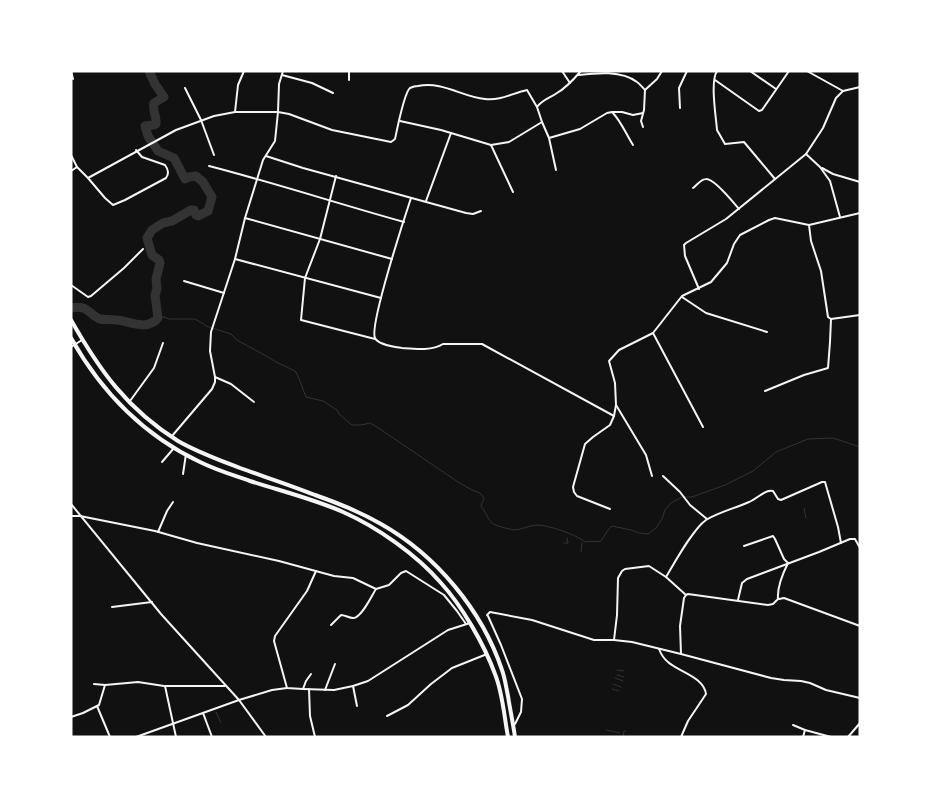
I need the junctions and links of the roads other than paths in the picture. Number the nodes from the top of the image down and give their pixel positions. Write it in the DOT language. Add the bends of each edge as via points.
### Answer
graph roads {
  1 [pos="71,71"];
  2 [pos="244,71"];
  3 [pos="283,71"];
  4 [pos="349,71"];
  5 [pos="562,71"];
  6 [pos="581,71"];
  7 [pos="662,71"];
  8 [pos="686,71"];
  9 [pos="717,71"];
  10 [pos="750,71"];
  11 [pos="789,71"];
  12 [pos="807,71"];
  13 [pos="282,75"];
  14 [pos="578,75"];
  15 [pos="73,79"];
  16 [pos="714,79"];
  17 [pos="349,80"];
  18 [pos="570,83"];
  19 [pos="860,87"];
  20 [pos="185,88"];
  21 [pos="645,90"];
  22 [pos="776,90"];
  23 [pos="844,92"];
  24 [pos="333,94"];
  25 [pos="537,107"];
  26 [pos="680,108"];
  27 [pos="235,112"];
  28 [pos="278,112"];
  29 [pos="612,112"];
  30 [pos="643,113"];
  31 [pos="201,120"];
  32 [pos="400,121"];
  33 [pos="542,122"];
  34 [pos="643,127"];
  35 [pos="451,133"];
  36 [pos="549,138"];
  37 [pos="491,145"];
  38 [pos="633,145"];
  39 [pos="136,150"];
  40 [pos="806,154"];
  41 [pos="214,155"];
  42 [pos="71,156"];
  43 [pos="266,156"];
  44 [pos="210,166"];
  45 [pos="820,166"];
  46 [pos="77,167"];
  47 [pos="556,170"];
  48 [pos="71,171"];
  49 [pos="336,176"];
  50 [pos="88,178"];
  51 [pos="258,178"];
  52 [pos="775,179"];
  53 [pos="860,182"];
  54 [pos="693,188"];
  55 [pos="513,192"];
  56 [pos="411,198"];
  57 [pos="330,201"];
  58 [pos="426,201"];
  59 [pos="739,209"];
  60 [pos="481,212"];
  61 [pos="860,213"];
  62 [pos="840,217"];
  63 [pos="244,218"];
  64 [pos="404,222"];
  65 [pos="808,225"];
  66 [pos="320,239"];
  67 [pos="143,249"];
  68 [pos="235,259"];
  69 [pos="392,259"];
  70 [pos="305,278"];
  71 [pos="184,281"];
  72 [pos="71,285"];
  73 [pos="699,288"];
  74 [pos="224,293"];
  75 [pos="682,296"];
  76 [pos="381,298"];
  77 [pos="860,315"];
  78 [pos="831,319"];
  79 [pos="72,320"];
  80 [pos="766,332"];
  81 [pos="653,333"];
  82 [pos="71,338"];
  83 [pos="375,339"];
  84 [pos="82,340"];
  85 [pos="163,343"];
  86 [pos="73,346"];
  87 [pos="215,377"];
  88 [pos="765,391"];
  89 [pos="254,402"];
  90 [pos="129,403"];
  91 [pos="616,405"];
  92 [pos="614,416"];
  93 [pos="704,427"];
  94 [pos="172,436"];
  95 [pos="174,448"];
  96 [pos="186,454"];
  97 [pos="162,462"];
  98 [pos="183,474"];
  99 [pos="652,476"];
  100 [pos="663,476"];
  101 [pos="173,502"];
  102 [pos="71,504"];
  103 [pos="610,509"];
  104 [pos="71,516"];
  105 [pos="80,516"];
  106 [pos="708,519"];
  107 [pos="158,532"];
  108 [pos="841,543"];
  109 [pos="744,546"];
  110 [pos="860,548"];
  111 [pos="788,564"];
  112 [pos="316,571"];
  113 [pos="666,577"];
  114 [pos="376,589"];
  115 [pos="686,594"];
  116 [pos="778,599"];
  117 [pos="738,601"];
  118 [pos="152,602"];
  119 [pos="112,607"];
  120 [pos="468,624"];
  121 [pos="331,625"];
  122 [pos="860,626"];
  123 [pos="614,640"];
  124 [pos="659,648"];
  125 [pos="487,654"];
  126 [pos="681,654"];
  127 [pos="335,664"];
  128 [pos="311,674"];
  129 [pos="94,684"];
  130 [pos="105,685"];
  131 [pos="165,686"];
  132 [pos="226,686"];
  133 [pos="353,686"];
  134 [pos="287,688"];
  135 [pos="303,689"];
  136 [pos="309,689"];
  137 [pos="325,690"];
  138 [pos="860,698"];
  139 [pos="239,700"];
  140 [pos="97,706"];
  141 [pos="357,706"];
  142 [pos="203,713"];
  143 [pos="387,716"];
  144 [pos="71,717"];
  145 [pos="172,723"];
  146 [pos="860,723"];
  147 [pos="793,725"];
  148 [pos="514,726"];
  149 [pos="805,730"];
  150 [pos="110,737"];
  151 [pos="136,737"];
  152 [pos="176,737"];
  153 [pos="212,737"];
  154 [pos="266,737"];
  155 [pos="315,737"];
  156 [pos="508,737"];
  157 [pos="515,737"];
  158 [pos="681,737"];
  159 [pos="803,737"];
  160 [pos="831,737"];
  161 [pos="848,737"];
  1 -- 15 [label="street"];
  2 -- 27 [label="street" via="238,85"];
  3 -- 13 [label="street"];
  4 -- 17 [label="street"];
  5 -- 18 [label="street"];
  6 -- 14 [label="street"];
  7 -- 21 [label="street"];
  8 -- 26 [label="street" via="679,88"];
  9 -- 16 [label="street"];
  10 -- 22 [label="street"];
  11 -- 22 [label="street"];
  12 -- 23 [label="street"];
  13 -- 24 [label="street" via="312,83"];
  13 -- 28 [label="street"];
  14 -- 18 [label="street"];
  14 -- 21 [label="street" via="605,72 625,76"];
  16 -- 22 [label="street" via="759,112"];
  16 -- 52 [label="street" via="717,130 724,143 744,142"];
  18 -- 25 [label="street"];
  19 -- 23 [label="street"];
  20 -- 31 [label="street"];
  21 -- 30 [label="street"];
  23 -- 40 [label="street" via="836,98 823,128"];
  25 -- 32 [label="street" via="527,90 491,99 424,85 409,89"];
  25 -- 33 [label="street"];
  27 -- 28 [label="street"];
  27 -- 31 [label="street"];
  28 -- 32 [label="street" via="332,130 391,142"];
  28 -- 43 [label="street" via="275,142"];
  29 -- 30 [label="street"];
  29 -- 36 [label="street" via="580,129"];
  29 -- 38 [label="street"];
  30 -- 34 [label="street"];
  31 -- 39 [label="street"];
  31 -- 41 [label="street"];
  32 -- 35 [label="street"];
  33 -- 36 [label="street"];
  33 -- 37 [label="street" via="509,142"];
  35 -- 37 [label="street"];
  35 -- 58 [label="street"];
  36 -- 47 [label="street"];
  37 -- 55 [label="street"];
  39 -- 50 [label="street"];
  39 -- 50 [label="street" via="142,157 165,165 166,178 113,205"];
  40 -- 45 [label="street"];
  40 -- 52 [label="street"];
  42 -- 46 [label="street"];
  43 -- 49 [label="street"];
  43 -- 51 [label="street"];
  44 -- 51 [label="street"];
  45 -- 53 [label="street" via="833,174"];
  45 -- 62 [label="street" via="830,181"];
  46 -- 48 [label="street"];
  46 -- 50 [label="street"];
  49 -- 56 [label="street"];
  49 -- 57 [label="street"];
  51 -- 57 [label="street"];
  51 -- 63 [label="street"];
  52 -- 59 [label="street"];
  54 -- 59 [label="street" via="709,179"];
  56 -- 58 [label="street"];
  56 -- 64 [label="street"];
  57 -- 64 [label="street"];
  57 -- 66 [label="street"];
  58 -- 60 [label="street" via="473,214"];
  59 -- 73 [label="street" via="684,245 685,256"];
  61 -- 62 [label="street"];
  62 -- 65 [label="street"];
  63 -- 66 [label="street"];
  63 -- 68 [label="street"];
  64 -- 69 [label="street"];
  65 -- 73 [label="street" via="775,218 740,235 727,263 711,282"];
  65 -- 78 [label="street" via="821,271 826,315"];
  66 -- 69 [label="street"];
  66 -- 70 [label="street"];
  67 -- 72 [label="street" via="91,296"];
  68 -- 70 [label="street"];
  68 -- 74 [label="street"];
  69 -- 76 [label="street"];
  70 -- 76 [label="street"];
  70 -- 83 [label="street" via="301,320"];
  71 -- 74 [label="street"];
  73 -- 75 [label="street"];
  74 -- 87 [label="street" via="211,332 210,351"];
  75 -- 80 [label="street" via="706,313"];
  75 -- 81 [label="street"];
  76 -- 83 [label="street"];
  77 -- 78 [label="street"];
  78 -- 88 [label="street" via="828,368"];
  79 -- 84 [label="highway"];
  81 -- 91 [label="street" via="621,349 609,361"];
  81 -- 93 [label="street"];
  82 -- 86 [label="highway"];
  83 -- 92 [label="street" via="395,347 418,350 443,344 480,344"];
  84 -- 86 [label="street"];
  84 -- 90 [label="highway"];
  85 -- 90 [label="street" via="154,368"];
  86 -- 95 [label="highway" via="114,400 146,430"];
  87 -- 89 [label="street" via="231,384"];
  87 -- 94 [label="street" via="212,389"];
  90 -- 94 [label="highway"];
  91 -- 92 [label="street"];
  91 -- 99 [label="street" via="646,455"];
  92 -- 103 [label="street" via="610,425 585,444 573,487 577,496"];
  94 -- 148 [label="highway" via="205,455 347,506 381,524 422,554 447,577 467,603 494,649 503,672"];
  95 -- 96 [label="highway"];
  95 -- 97 [label="street"];
  96 -- 98 [label="street"];
  96 -- 120 [label="highway" via="201,463 344,512 378,530 441,582 460,606"];
  100 -- 106 [label="street"];
  101 -- 107 [label="street"];
  102 -- 105 [label="street"];
  104 -- 105 [label="street"];
  105 -- 107 [label="street"];
  105 -- 118 [label="street"];
  106 -- 108 [label="street" via="749,502 768,490 782,500 824,482"];
  106 -- 113 [label="street" via="685,545"];
  107 -- 112 [label="street"];
  108 -- 110 [label="street" via="853,538"];
  108 -- 111 [label="street"];
  109 -- 111 [label="street" via="773,536"];
  111 -- 116 [label="street"];
  111 -- 117 [label="street" via="744,580"];
  112 -- 114 [label="street" via="359,580"];
  112 -- 134 [label="street" via="307,591 274,639"];
  113 -- 115 [label="street"];
  113 -- 123 [label="street" via="649,566 622,571 618,578"];
  114 -- 120 [label="street" via="389,586 406,570 444,595"];
  114 -- 121 [label="street" via="357,617 341,615"];
  115 -- 117 [label="street"];
  115 -- 126 [label="street" via="681,617"];
  116 -- 117 [label="street" via="768,605"];
  116 -- 122 [label="street" via="784,598"];
  118 -- 119 [label="street"];
  118 -- 132 [label="street"];
  120 -- 125 [label="highway"];
  120 -- 133 [label="street" via="448,630 368,681"];
  123 -- 124 [label="street"];
  123 -- 148 [label="street" via="594,640 532,620 488,613 522,698 521,712"];
  124 -- 126 [label="street"];
  124 -- 158 [label="street" via="666,661 690,675 706,691"];
  125 -- 143 [label="street" via="452,668 408,705"];
  125 -- 156 [label="highway" via="496,675"];
  126 -- 138 [label="street" via="771,678 810,683"];
  127 -- 137 [label="street"];
  128 -- 135 [label="street"];
  129 -- 130 [label="street"];
  130 -- 131 [label="street" via="138,682"];
  130 -- 140 [label="street"];
  131 -- 132 [label="street"];
  131 -- 145 [label="street"];
  132 -- 139 [label="street"];
  133 -- 137 [label="street"];
  133 -- 141 [label="street"];
  134 -- 135 [label="street"];
  134 -- 139 [label="street"];
  135 -- 136 [label="street"];
  136 -- 137 [label="street"];
  136 -- 155 [label="street"];
  139 -- 142 [label="street"];
  139 -- 154 [label="street"];
  140 -- 144 [label="street"];
  140 -- 150 [label="street"];
  142 -- 145 [label="street"];
  142 -- 153 [label="street"];
  145 -- 151 [label="street"];
  145 -- 152 [label="street"];
  146 -- 161 [label="street"];
  147 -- 149 [label="street"];
  148 -- 157 [label="highway"];
  149 -- 159 [label="street"];
  149 -- 160 [label="street"];
}
